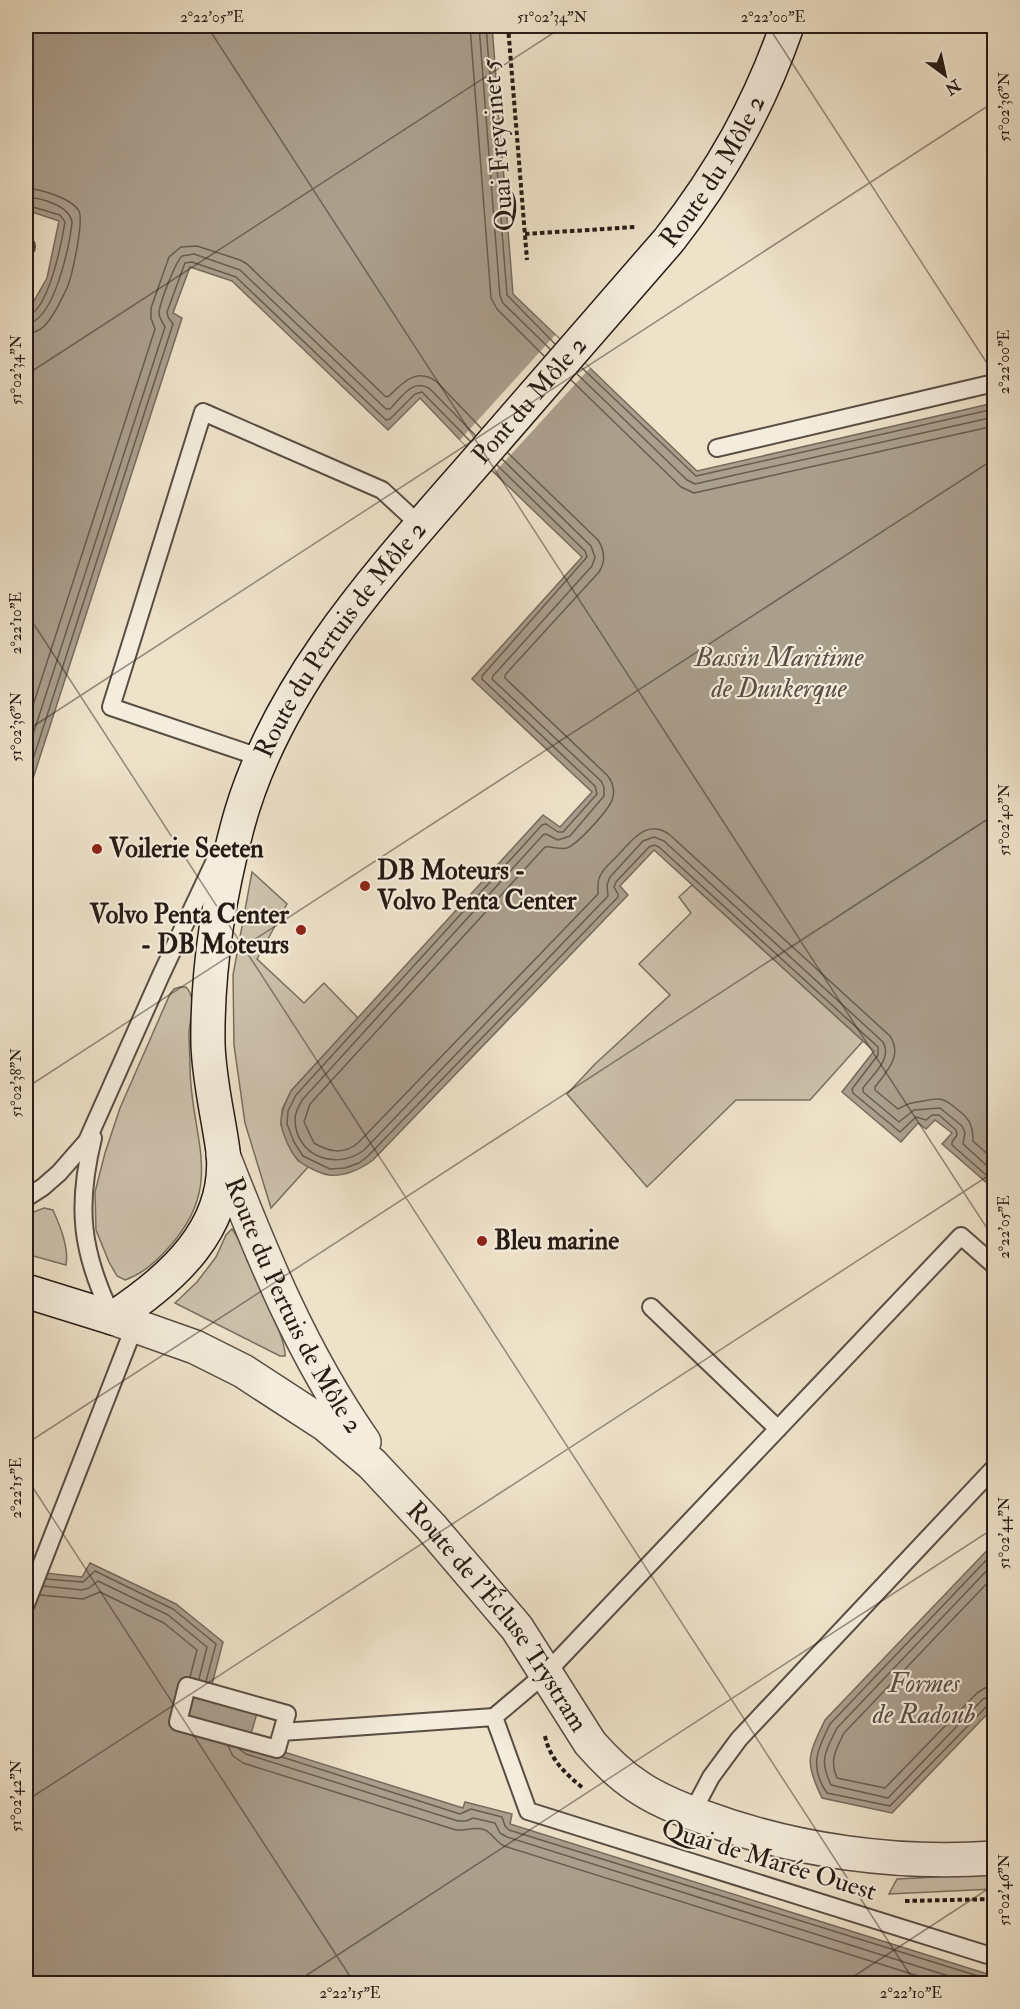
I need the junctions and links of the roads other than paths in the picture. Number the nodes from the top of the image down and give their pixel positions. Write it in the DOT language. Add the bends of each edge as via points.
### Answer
graph roads {
  1 [pos="788,26"];
  2 [pos="614,304"];
  3 [pos="994,383"];
  4 [pos="717,448"];
  5 [pos="446,496"];
  6 [pos="421,526"];
  7 [pos="262,758"];
  8 [pos="248,792"];
  9 [pos="98,1120"];
  10 [pos="223,1155"];
  11 [pos="26,1198"];
  12 [pos="994,1265"];
  13 [pos="26,1291"];
  14 [pos="651,1307"];
  15 [pos="124,1321"];
  16 [pos="778,1429"];
  17 [pos="994,1468"];
  18 [pos="392,1483"];
  19 [pos="26,1604"];
  20 [pos="546,1672"];
  21 [pos="494,1717"];
  22 [pos="282,1732"];
  23 [pos="692,1813"];
  24 [pos="994,1858"];
  25 [pos="994,1957"];
  1 -- 2 [label="main road, Route du Môle 2" via="760,97 726,159 687,217"];
  2 -- 5 [label="main road, Pont du Môle 2"];
  3 -- 4 [label="lane"];
  5 -- 6 [label="main road, Route du Pertuis de Môle 2"];
  6 -- 7 [label="main road, Route du Pertuis de Môle 2" via="315,661 283,713"];
  6 -- 7 [label="lane" via="382,490 203,411 111,707"];
  7 -- 8 [label="main road, Route du Pertuis de Môle 2"];
  8 -- 9 [label="lane, Route du Pertuis de Môle 2" via="161,975"];
  8 -- 10 [label="main road, Route du Pertuis de Môle 2" via="216,933 210,995 210,1069"];
  9 -- 11 [label="lane, Route du Pertuis de Môle 2" via="75,1157"];
  9 -- 15 [label="lane, Route du Pertuis de Môle 2" via="83,1185 83,1229 93,1270"];
  10 -- 15 [label="main road, Route du Pertuis de Môle 2" via="218,1206 206,1232"];
  10 -- 18 [label="main road, Route du Pertuis de Môle 2" via="263,1257 304,1345 339,1406"];
  12 -- 16 [label="lane" via="962,1236"];
  13 -- 15 [label="main road, Route de l'Écluse Trystram"];
  14 -- 16 [label="lane"];
  15 -- 18 [label="main road, Route de l'Écluse Trystram" via="195,1347 268,1386 326,1425"];
  15 -- 19 [label="lane"];
  16 -- 20 [label="lane"];
  17 -- 23 [label="lane" via="739,1740 711,1777"];
  18 -- 20 [label="main road, Route de l'Écluse Trystram" via="517,1628"];
  20 -- 21 [label="lane"];
  20 -- 23 [label="main road, Route de l'Écluse Trystram" via="604,1759 655,1798"];
  21 -- 22 [label="lane"];
  21 -- 25 [label="lane, Quai de Marée Ouest" via="528,1811"];
  22 -- 22 [label="lane" via="277,1749 178,1722 187,1686 287,1714"];
  23 -- 24 [label="main road, Route de l'Écluse Trystram" via="746,1831 822,1848 916,1859"];
}
